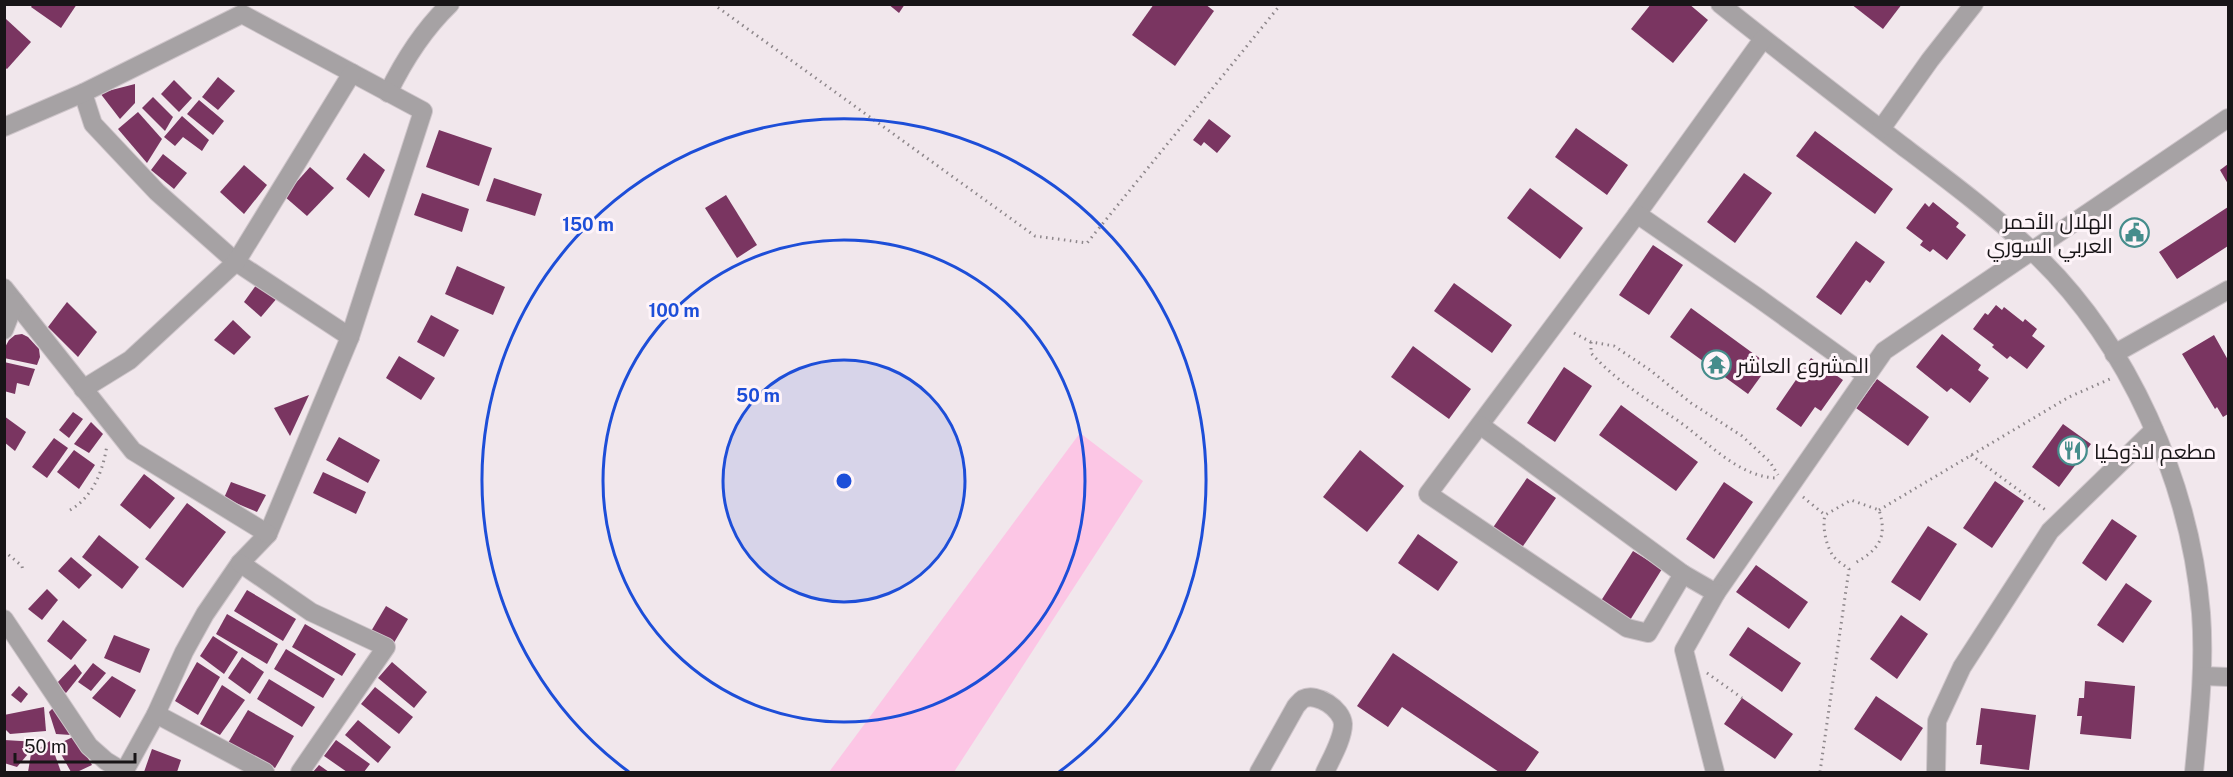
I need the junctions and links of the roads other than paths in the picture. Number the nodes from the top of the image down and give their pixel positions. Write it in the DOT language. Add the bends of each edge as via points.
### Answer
graph roads {
  1 [pos="450,4"];
  2 [pos="1720,4"];
  3 [pos="1974,4"];
  4 [pos="1763,39"];
  5 [pos="352,73"];
  6 [pos="83,93"];
  7 [pos="387,93"];
  8 [pos="2229,117"];
  9 [pos="4,127"];
  10 [pos="1881,129"];
  11 [pos="1637,214"];
  12 [pos="2033,251"];
  13 [pos="236,262"];
  14 [pos="2229,290"];
  15 [pos="10,295"];
  16 [pos="4,330"];
  17 [pos="350,337"];
  18 [pos="2114,354"];
  19 [pos="1867,376"];
  20 [pos="83,388"];
  21 [pos="1480,425"];
  22 [pos="2154,430"];
  23 [pos="268,534"];
  24 [pos="240,563"];
  25 [pos="1683,574"];
  26 [pos="1716,593"];
  27 [pos="4,619"];
  28 [pos="2203,676"];
  29 [pos="2229,677"];
  30 [pos="156,714"];
  31 [pos="265,772"];
  32 [pos="300,772"];
  33 [pos="1259,772"];
  34 [pos="1325,772"];
  35 [pos="1714,772"];
  36 [pos="1936,772"];
  37 [pos="2194,772"];
  1 -- 7 [label="street" via="405,58"];
  2 -- 4 [label="street"];
  3 -- 10 [label="street"];
  4 -- 10 [label="street"];
  4 -- 11 [label="street"];
  5 -- 6 [label="street" via="242,14"];
  5 -- 7 [label="street"];
  5 -- 13 [label="street"];
  6 -- 9 [label="street"];
  6 -- 13 [label="street" via="93,123 157,192"];
  7 -- 17 [label="street" via="423,111"];
  8 -- 12 [label="street"];
  10 -- 12 [label="street"];
  11 -- 19 [label="street"];
  11 -- 21 [label="street"];
  12 -- 18 [label="street" via="2089,317"];
  12 -- 19 [label="street" via="1884,351"];
  13 -- 17 [label="street"];
  13 -- 20 [label="street" via="130,360"];
  14 -- 18 [label="street"];
  15 -- 16 [label="street"];
  15 -- 20 [label="street"];
  17 -- 23 [label="street"];
  18 -- 22 [label="street"];
  19 -- 26 [label="street"];
  20 -- 23 [label="street" via="133,451"];
  21 -- 25 [label="street"];
  21 -- 25 [label="street" via="1428,494 1627,628 1648,633"];
  22 -- 28 [label="street" via="2176,489 2192,550 2201,613"];
  22 -- 36 [label="street" via="2050,531 1962,667 1937,721"];
  23 -- 24 [label="street"];
  24 -- 30 [label="street" via="205,614"];
  24 -- 32 [label="street" via="311,612 386,647"];
  25 -- 26 [label="street"];
  26 -- 35 [label="street" via="1684,651"];
  27 -- 30 [label="street" via="89,746 106,761 124,772"];
  28 -- 29 [label="street"];
  28 -- 37 [label="street"];
  30 -- 31 [label="street"];
  33 -- 34 [label="street" via="1296,706 1311,698 1331,706 1343,721"];
}
